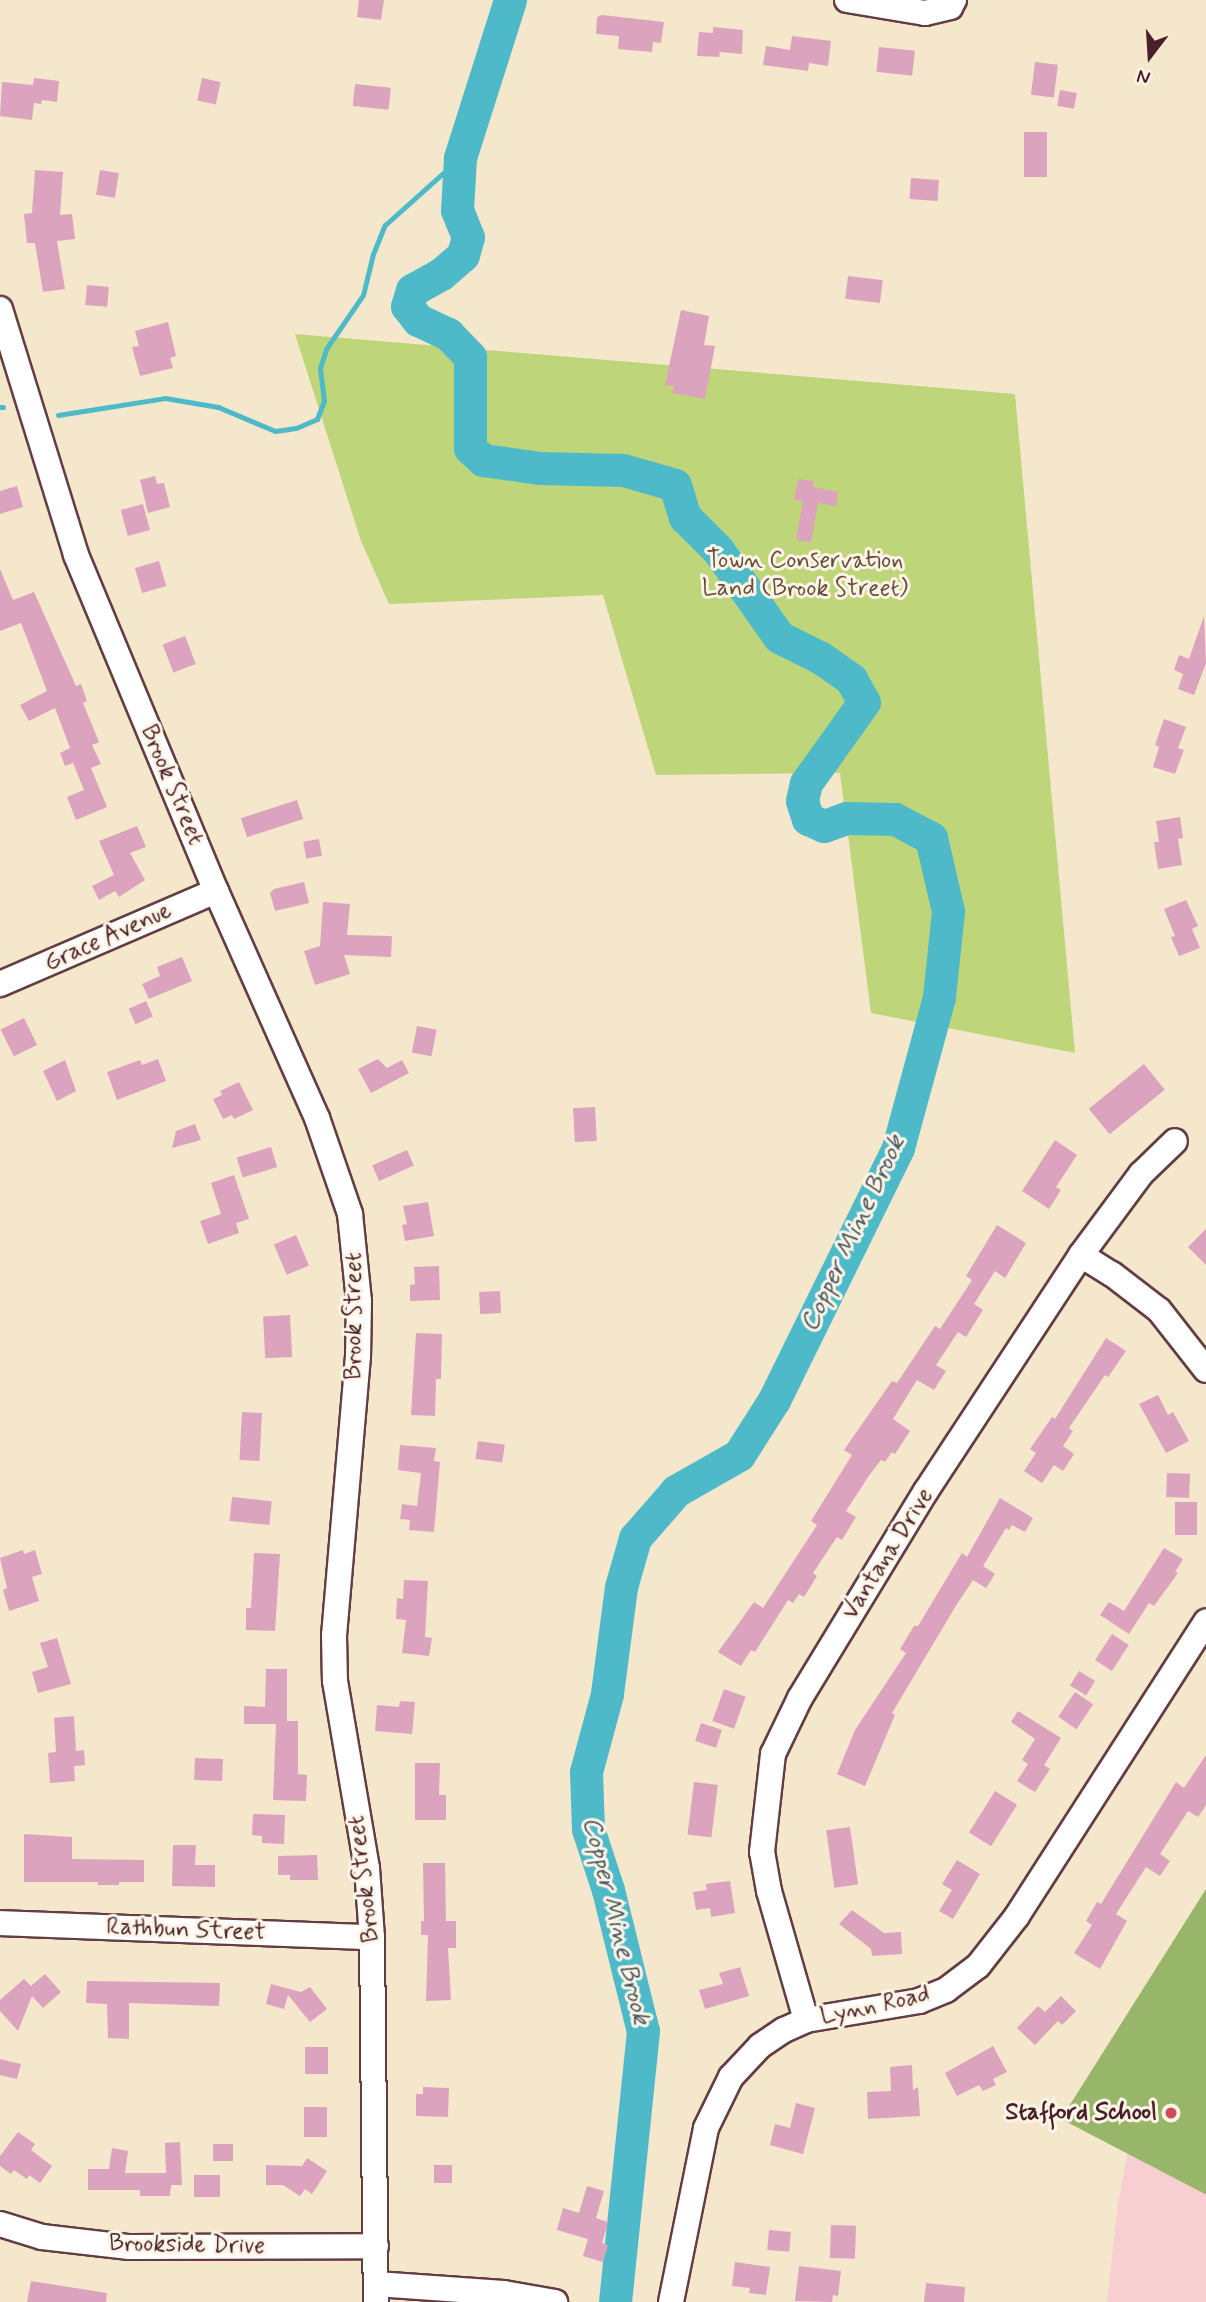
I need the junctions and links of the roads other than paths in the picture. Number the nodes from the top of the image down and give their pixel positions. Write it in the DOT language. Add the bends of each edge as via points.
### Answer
graph roads {
  1 [pos="846,0"];
  2 [pos="952,3"];
  3 [pos="0,309"];
  4 [pos="216,891"];
  5 [pos="0,984"];
  6 [pos="1175,1141"];
  7 [pos="1081,1255"];
  8 [pos="1206,1370"];
  9 [pos="1206,1622"];
  10 [pos="0,1923"];
  11 [pos="372,1937"];
  12 [pos="806,2020"];
  13 [pos="0,2224"];
  14 [pos="376,2246"];
  15 [pos="376,2293"];
  16 [pos="555,2302"];
  17 [pos="671,2302"];
  1 -- 2 [label="street" via="925,13"];
  3 -- 4 [label="street, Brook Street" via="76,555"];
  4 -- 5 [label="street, Grace Avenue"];
  4 -- 11 [label="street, Brook Street" via="317,1118 354,1236 358,1356 337,1573 335,1681 367,1868"];
  6 -- 7 [label="street, Vantana Drive" via="1141,1174"];
  7 -- 8 [label="street" via="1159,1310"];
  7 -- 12 [label="street, Vantana Drive" via="926,1491 800,1699 772,1755 762,1852"];
  9 -- 12 [label="street, Lynn Road" via="1017,1916 978,1966 946,1990 919,2001"];
  10 -- 11 [label="street, Rathbun Street"];
  11 -- 14 [label="street, Brook Street"];
  12 -- 17 [label="street, Lynn Road" via="760,2046 720,2095 696,2168"];
  13 -- 14 [label="street, Brookside Drive" via="42,2236 129,2247"];
  14 -- 15 [label="street, Brook Street"];
  15 -- 16 [label="street" via="491,2292"];
}
